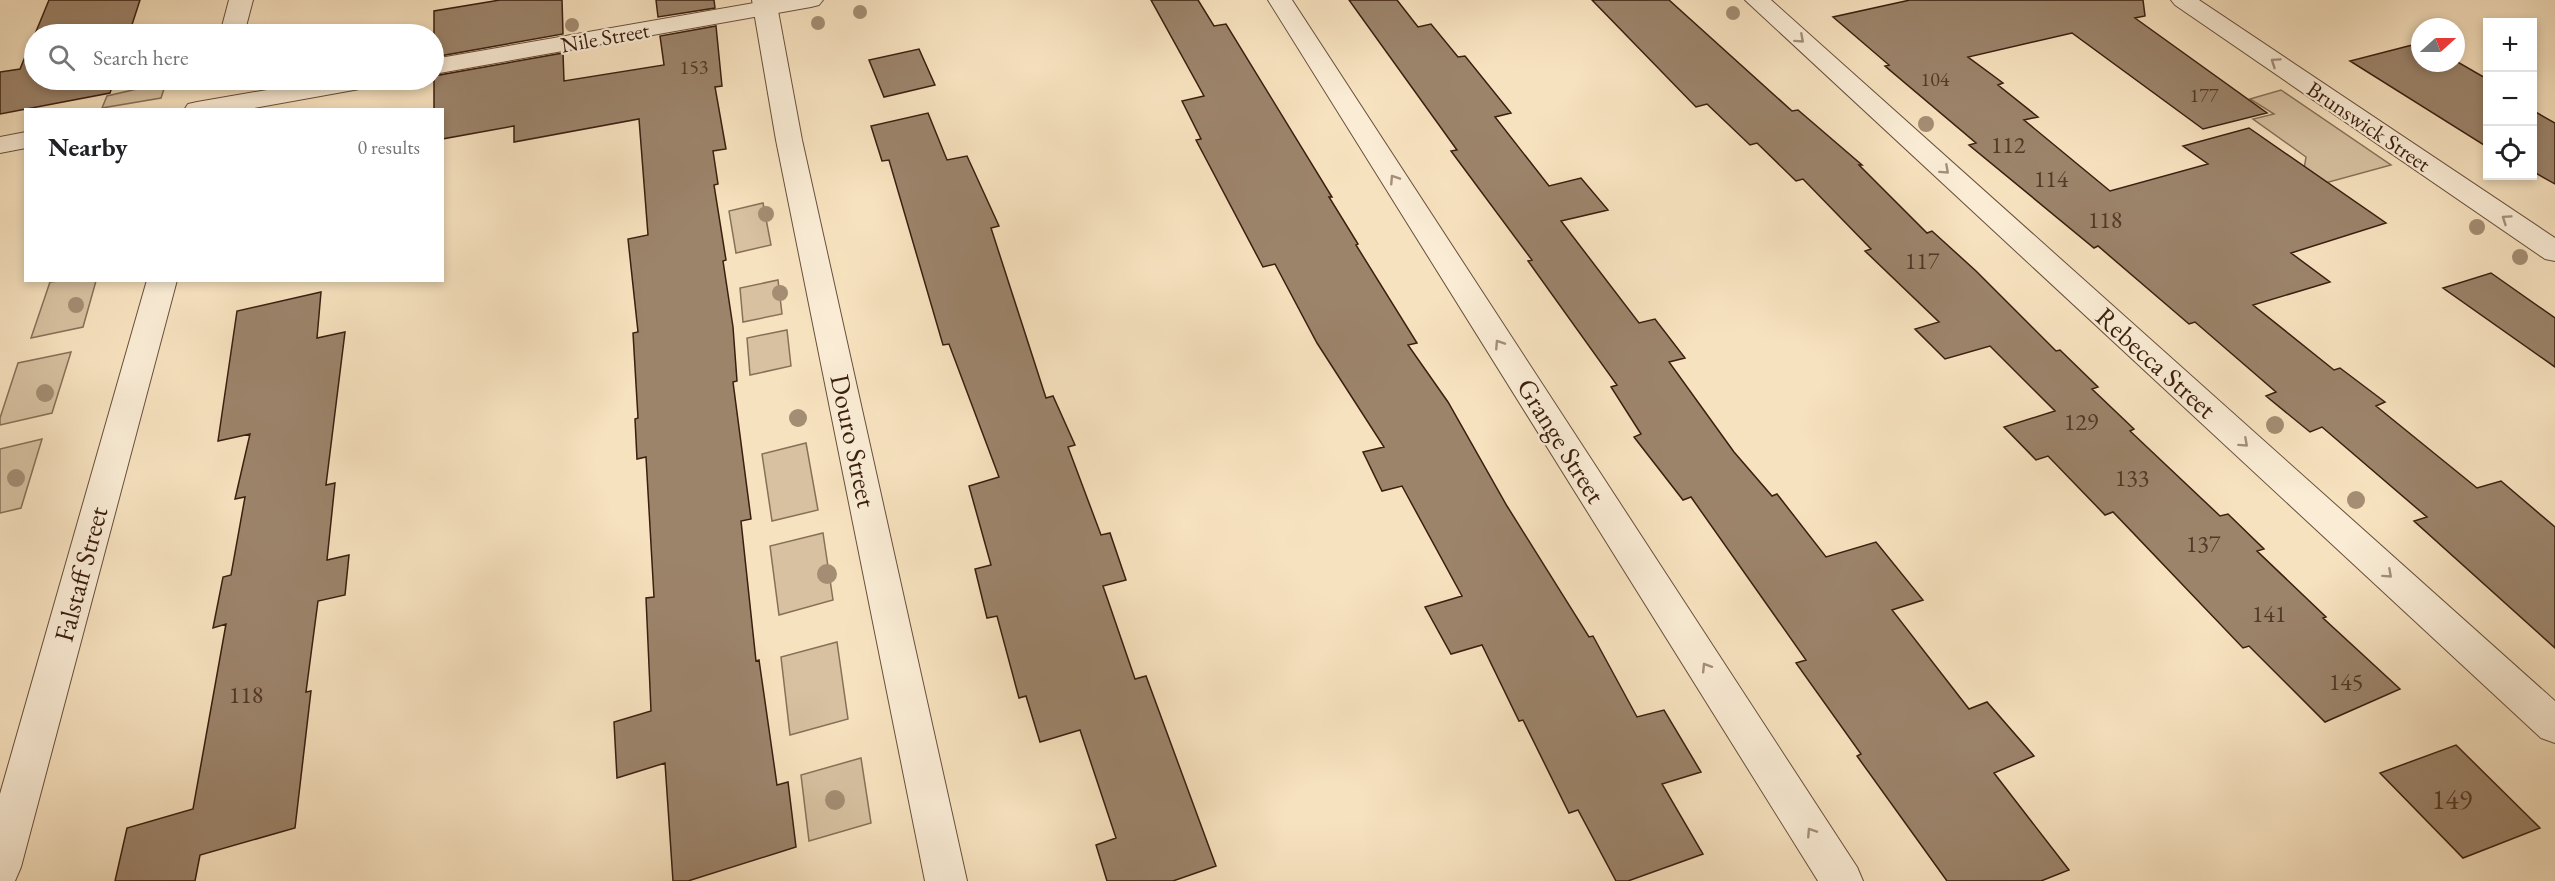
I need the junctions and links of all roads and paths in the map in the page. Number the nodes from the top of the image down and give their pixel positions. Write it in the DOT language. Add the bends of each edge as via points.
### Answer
graph roads {
  1 [pos="241,0"];
  2 [pos="811,0"];
  3 [pos="1280,0"];
  4 [pos="1757,0"];
  5 [pos="2183,0"];
  6 [pos="765,4"];
  7 [pos="235,24"];
  8 [pos="444,65"];
  9 [pos="215,90"];
  10 [pos="311,90"];
  11 [pos="207,108"];
  12 [pos="212,108"];
  13 [pos="24,140"];
  14 [pos="0,145"];
  15 [pos="2555,252"];
  16 [pos="161,282"];
  17 [pos="2555,726"];
  18 [pos="0,867"];
  19 [pos="946,881"];
  20 [pos="1842,881"];
  1 -- 7 [label="street"];
  2 -- 6 [label="street, Nile Street"];
  20 -- 3 [label="street, Grange Street, one-way"];
  4 -- 17 [label="street, Rebecca Street, one-way"];
  15 -- 5 [label="street, Brunswick Street, one-way"];
  6 -- 8 [label="street, Nile Street"];
  6 -- 19 [label="street, Douro Street" via="789,140"];
  9 -- 11 [label="street"];
  10 -- 12 [label="street"];
  13 -- 14 [label="street"];
  16 -- 18 [label="street, Falstaff Street"];
}
